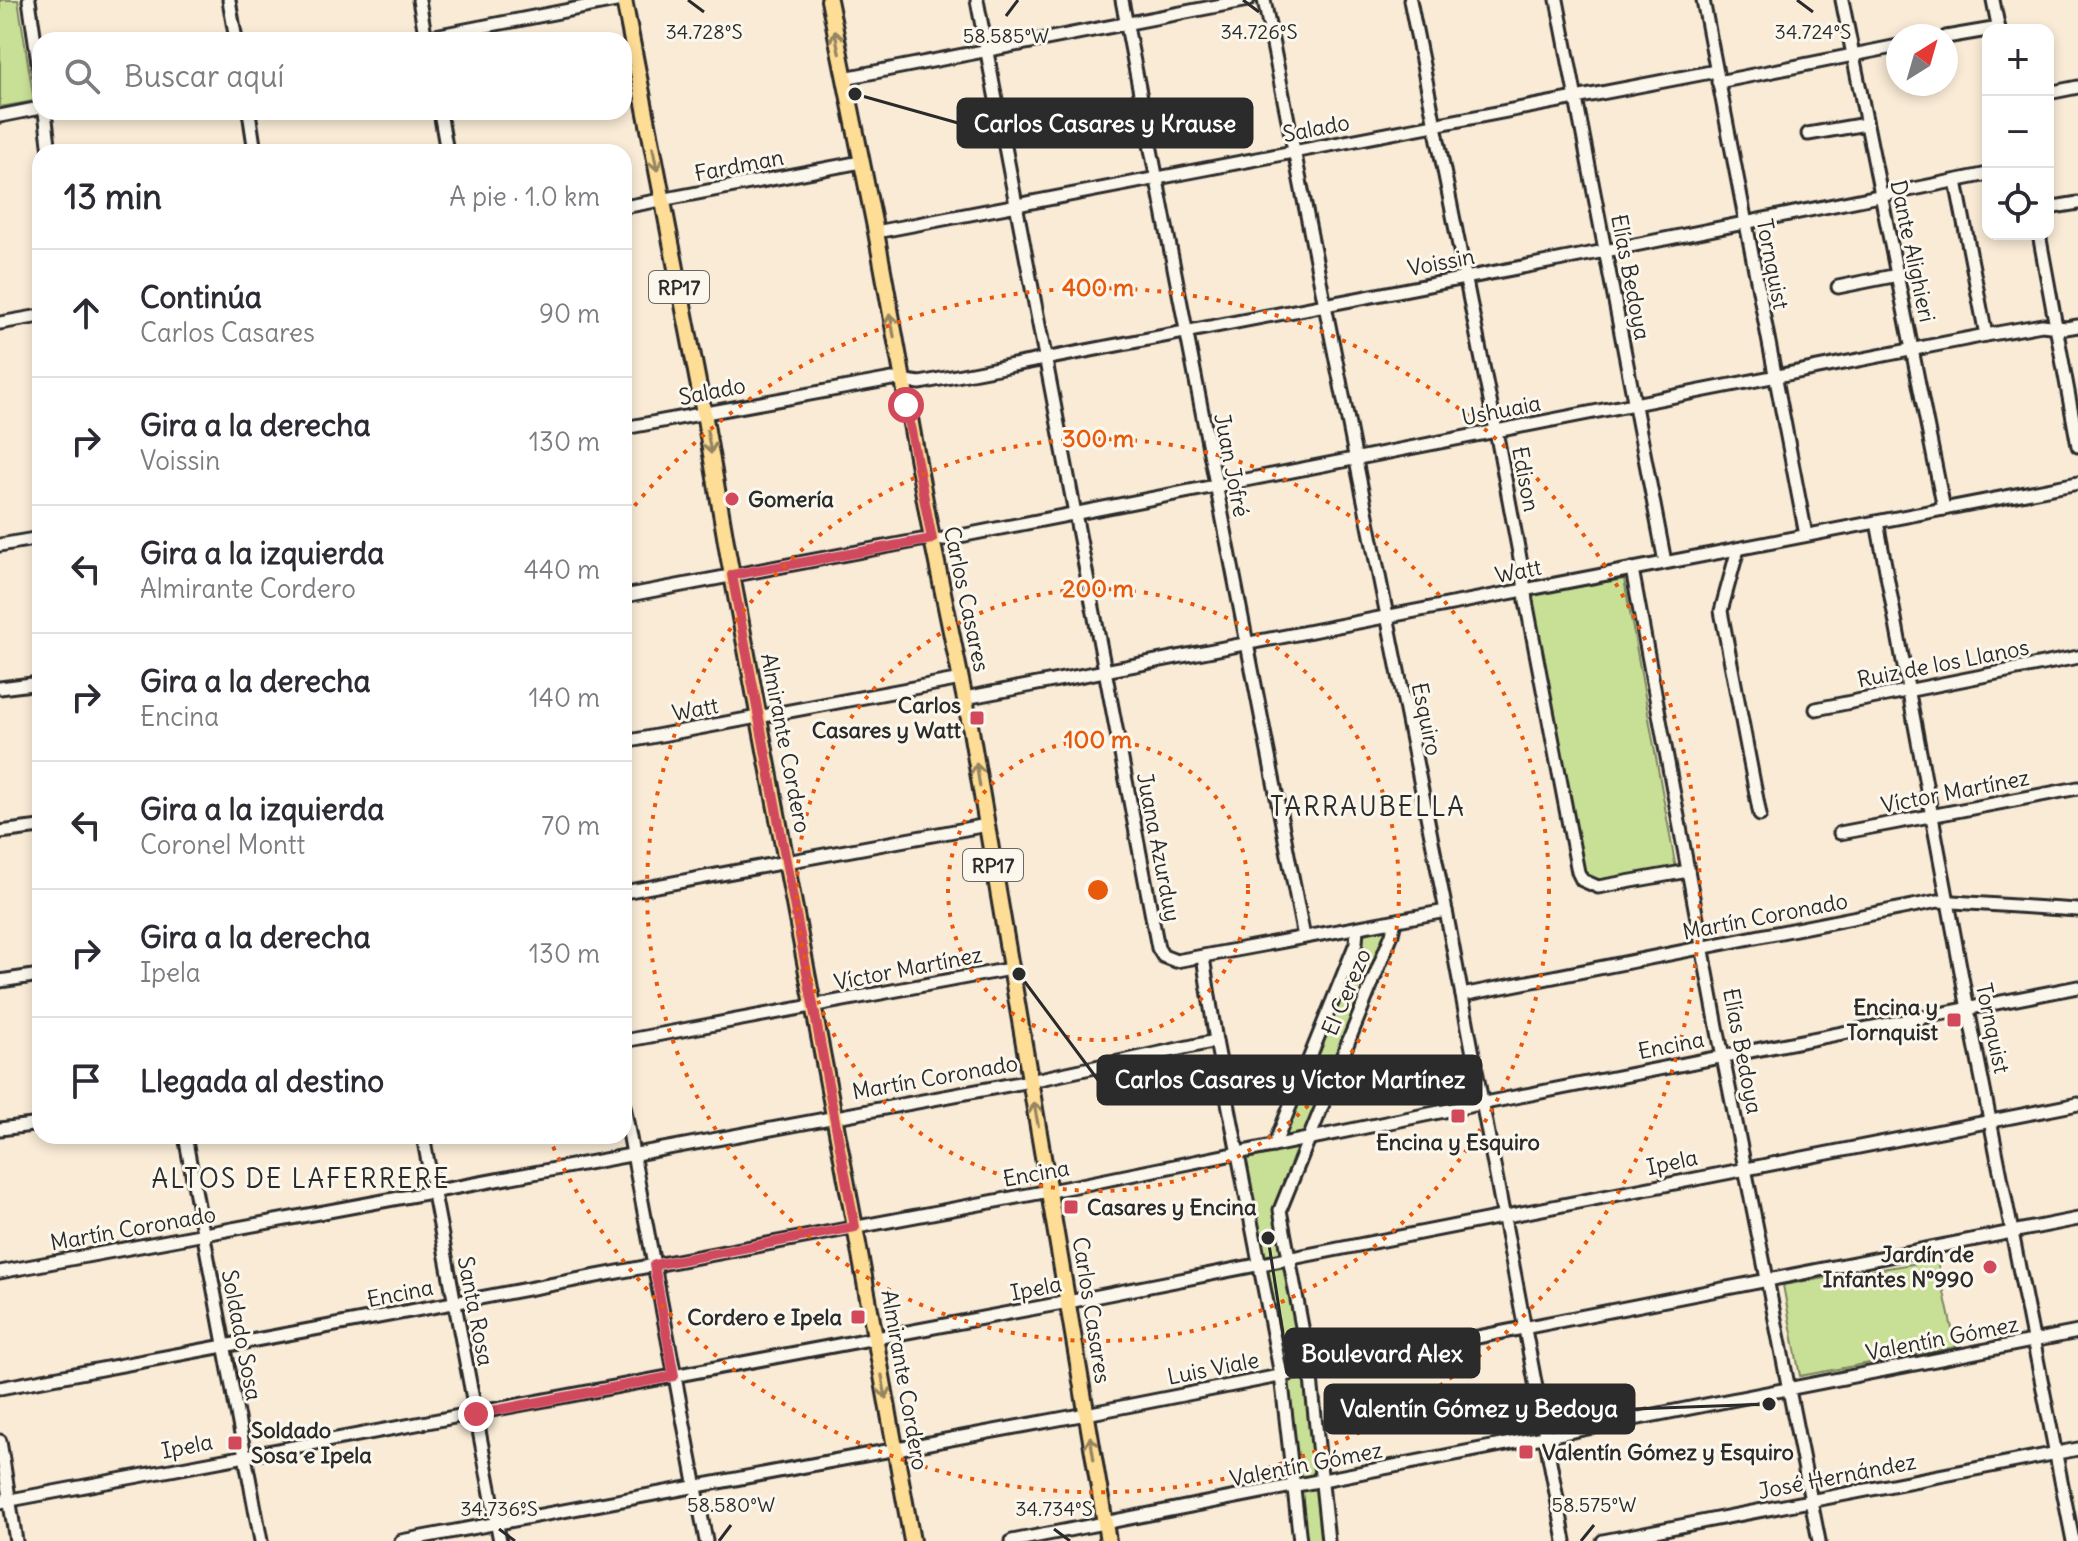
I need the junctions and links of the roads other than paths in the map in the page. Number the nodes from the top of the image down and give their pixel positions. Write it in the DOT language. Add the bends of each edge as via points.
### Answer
graph roads {
  1 [pos="29,0"];
  2 [pos="229,0"];
  3 [pos="419,0"];
  4 [pos="622,0"];
  5 [pos="829,0"];
  6 [pos="977,0"];
  7 [pos="1122,0"];
  8 [pos="1248,0"];
  9 [pos="1264,0"];
  10 [pos="1410,0"];
  11 [pos="1557,0"];
  12 [pos="1703,0"];
  13 [pos="1842,0"];
  14 [pos="1993,0"];
  15 [pos="1127,23"];
  16 [pos="1998,24"];
  17 [pos="34,32"];
  18 [pos="235,32"];
  19 [pos="421,32"];
  20 [pos="458,32"];
  21 [pos="628,32"];
  22 [pos="1982,32"];
  23 [pos="1958,35"];
  24 [pos="1886,48"];
  25 [pos="986,49"];
  26 [pos="632,50"];
  27 [pos="1852,54"];
  28 [pos="1717,76"];
  29 [pos="844,78"];
  30 [pos="2078,87"];
  31 [pos="2054,92"];
  32 [pos="1576,98"];
  33 [pos="32,110"];
  34 [pos="0,116"];
  35 [pos="46,120"];
  36 [pos="250,120"];
  37 [pos="441,120"];
  38 [pos="1866,124"];
  39 [pos="1436,125"];
  40 [pos="1808,134"];
  41 [pos="49,144"];
  42 [pos="254,144"];
  43 [pos="446,144"];
  44 [pos="1296,152"];
  45 [pos="861,162"];
  46 [pos="1982,175"];
  47 [pos="1157,178"];
  48 [pos="1956,181"];
  49 [pos="1881,195"];
  50 [pos="662,200"];
  51 [pos="2078,203"];
  52 [pos="632,206"];
  53 [pos="1017,206"];
  54 [pos="2054,207"];
  55 [pos="1745,224"];
  56 [pos="876,232"];
  57 [pos="2040,240"];
  58 [pos="1605,251"];
  59 [pos="1898,275"];
  60 [pos="1466,277"];
  61 [pos="1838,287"];
  62 [pos="1327,305"];
  63 [pos="32,317"];
  64 [pos="0,323"];
  65 [pos="2054,326"];
  66 [pos="2078,326"];
  67 [pos="1186,332"];
  68 [pos="1986,335"];
  69 [pos="1912,349"];
  70 [pos="1046,358"];
  71 [pos="1774,377"];
  72 [pos="902,380"];
  73 [pos="1636,405"];
  74 [pos="704,413"];
  75 [pos="632,426"];
  76 [pos="1496,431"];
  77 [pos="2078,446"];
  78 [pos="1355,460"];
  79 [pos="2078,483"];
  80 [pos="1215,487"];
  81 [pos="1944,509"];
  82 [pos="1076,512"];
  83 [pos="1877,522"];
  84 [pos="1806,535"];
  85 [pos="32,539"];
  86 [pos="932,539"];
  87 [pos="0,545"];
  88 [pos="1738,549"];
  89 [pos="1665,562"];
  90 [pos="1632,569"];
  91 [pos="732,575"];
  92 [pos="1525,590"];
  93 [pos="632,594"];
  94 [pos="1386,618"];
  95 [pos="1248,645"];
  96 [pos="2078,657"];
  97 [pos="1105,672"];
  98 [pos="961,679"];
  99 [pos="32,684"];
  100 [pos="0,688"];
  101 [pos="1910,690"];
  102 [pos="965,698"];
  103 [pos="1816,709"];
  104 [pos="759,718"];
  105 [pos="632,741"];
  106 [pos="2078,788"];
  107 [pos="1760,815"];
  108 [pos="1932,817"];
  109 [pos="987,825"];
  110 [pos="32,828"];
  111 [pos="0,832"];
  112 [pos="1840,833"];
  113 [pos="786,861"];
  114 [pos="1688,871"];
  115 [pos="632,890"];
  116 [pos="1948,901"];
  117 [pos="2078,910"];
  118 [pos="1446,911"];
  119 [pos="1395,921"];
  120 [pos="1357,928"];
  121 [pos="1304,937"];
  122 [pos="1704,949"];
  123 [pos="1203,957"];
  124 [pos="1010,969"];
  125 [pos="32,976"];
  126 [pos="0,981"];
  127 [pos="2078,987"];
  128 [pos="1462,995"];
  129 [pos="814,1006"];
  130 [pos="1968,1009"];
  131 [pos="632,1040"];
  132 [pos="1216,1041"];
  133 [pos="1723,1055"];
  134 [pos="1030,1081"];
  135 [pos="1481,1104"];
  136 [pos="2078,1104"];
  137 [pos="834,1116"];
  138 [pos="1992,1122"];
  139 [pos="32,1125"];
  140 [pos="0,1129"];
  141 [pos="1307,1138"];
  142 [pos="186,1144"];
  143 [pos="424,1144"];
  144 [pos="631,1144"];
  145 [pos="1274,1146"];
  146 [pos="1237,1153"];
  147 [pos="633,1155"];
  148 [pos="1745,1168"];
  149 [pos="433,1191"];
  150 [pos="1050,1191"];
  151 [pos="1503,1217"];
  152 [pos="2078,1219"];
  153 [pos="855,1227"];
  154 [pos="2013,1232"];
  155 [pos="203,1235"];
  156 [pos="1288,1258"];
  157 [pos="1259,1264"];
  158 [pos="654,1265"];
  159 [pos="0,1272"];
  160 [pos="1769,1280"];
  161 [pos="1068,1302"];
  162 [pos="453,1303"];
  163 [pos="1525,1328"];
  164 [pos="2078,1332"];
  165 [pos="875,1339"];
  166 [pos="2034,1341"];
  167 [pos="223,1347"];
  168 [pos="1310,1369"];
  169 [pos="1281,1375"];
  170 [pos="674,1376"];
  171 [pos="0,1388"];
  172 [pos="1789,1388"];
  173 [pos="476,1414"];
  174 [pos="1086,1414"];
  175 [pos="1545,1437"];
  176 [pos="0,1441"];
  177 [pos="2078,1449"];
  178 [pos="896,1450"];
  179 [pos="2055,1453"];
  180 [pos="245,1455"];
  181 [pos="1321,1482"];
  182 [pos="695,1486"];
  183 [pos="1293,1487"];
  184 [pos="5,1501"];
  185 [pos="1811,1501"];
  186 [pos="496,1523"];
  187 [pos="1104,1525"];
  188 [pos="16,1541"];
  189 [pos="261,1541"];
  190 [pos="401,1541"];
  191 [pos="500,1541"];
  192 [pos="706,1541"];
  193 [pos="912,1541"];
  194 [pos="1012,1541"];
  195 [pos="1108,1541"];
  196 [pos="1300,1541"];
  197 [pos="1328,1541"];
  198 [pos="1565,1541"];
  199 [pos="1603,1541"];
  200 [pos="1819,1541"];
  201 [pos="2073,1541"];
  1 -- 17 [label="street"];
  2 -- 18 [label="street"];
  3 -- 19 [label="street"];
  4 -- 20 [label="street"];
  4 -- 21 [label="main road, Almirante Cordero / RP17, one-way"];
  29 -- 5 [label="main road, Carlos Casares / RP17, one-way"];
  6 -- 25 [label="street, Juana Azurduy"];
  7 -- 15 [label="street, Juan Jofré"];
  8 -- 15 [label="street"];
  9 -- 44 [label="street, Esquiro"];
  10 -- 39 [label="street, Edison"];
  11 -- 32 [label="street, Elías Bedoya"];
  12 -- 28 [label="street, Tornquist"];
  13 -- 27 [label="street, Dante Alighieri"];
  14 -- 16 [label="street"];
  15 -- 25 [label="street"];
  15 -- 47 [label="street, Juan Jofré"];
  22 -- 23 [label="street"];
  24 -- 27 [label="street, Salado"];
  25 -- 29 [label="street"];
  25 -- 53 [label="street, Juana Azurduy"];
  26 -- 50 [label="main road, Almirante Cordero / RP17, one-way"];
  27 -- 28 [label="street, Salado"];
  27 -- 38 [label="street, Dante Alighieri"];
  28 -- 32 [label="street, Salado"];
  28 -- 55 [label="street, Tornquist"];
  29 -- 45 [label="main road, Carlos Casares / RP17"];
  30 -- 31 [label="street"];
  32 -- 39 [label="street, Salado"];
  32 -- 58 [label="street, Elías Bedoya"];
  33 -- 34 [label="street"];
  35 -- 41 [label="street"];
  36 -- 42 [label="street"];
  37 -- 43 [label="street"];
  38 -- 40 [label="street"];
  38 -- 49 [label="street, Dante Alighieri"];
  39 -- 44 [label="street, Salado"];
  39 -- 60 [label="street, Edison"];
  44 -- 47 [label="street, Salado"];
  44 -- 62 [label="street, Esquiro"];
  45 -- 50 [label="street, Fardman"];
  45 -- 56 [label="main road, Carlos Casares / RP17"];
  46 -- 48 [label="street, Voissin"];
  47 -- 53 [label="street, Salado"];
  47 -- 67 [label="street, Juan Jofré"];
  48 -- 49 [label="street, Voissin"];
  48 -- 68 [label="street"];
  49 -- 55 [label="street, Voissin"];
  49 -- 59 [label="street, Dante Alighieri"];
  50 -- 52 [label="street, Fardman"];
  50 -- 74 [label="main road, Almirante Cordero / RP17"];
  51 -- 54 [label="street"];
  53 -- 56 [label="street, Salado"];
  53 -- 70 [label="street, Juana Azurduy"];
  55 -- 58 [label="street, Voissin"];
  55 -- 71 [label="street, Tornquist"];
  72 -- 56 [label="main road, Carlos Casares / RP17, one-way"];
  57 -- 65 [label="street"];
  58 -- 60 [label="street, Voissin"];
  58 -- 73 [label="street, Elías Bedoya"];
  59 -- 61 [label="street"];
  59 -- 69 [label="street, Dante Alighieri"];
  60 -- 62 [label="street, Voissin"];
  60 -- 76 [label="street, Edison"];
  62 -- 67 [label="street, Voissin"];
  62 -- 78 [label="street, Esquiro"];
  63 -- 64 [label="street"];
  65 -- 66 [label="street, Ushuaia"];
  65 -- 68 [label="street, Ushuaia"];
  65 -- 77 [label="street"];
  67 -- 70 [label="street, Voissin"];
  67 -- 80 [label="street, Juan Jofré"];
  68 -- 69 [label="street, Ushuaia"];
  69 -- 71 [label="street, Ushuaia"];
  69 -- 81 [label="street, Dante Alighieri"];
  70 -- 72 [label="street, Voissin" via="920,383"];
  70 -- 82 [label="street, Juana Azurduy"];
  71 -- 73 [label="street, Ushuaia"];
  71 -- 84 [label="street, Tornquist"];
  72 -- 74 [label="street, Salado"];
  72 -- 86 [label="main road, Carlos Casares / RP17"];
  73 -- 76 [label="street, Ushuaia"];
  73 -- 89 [label="street, Elías Bedoya"];
  74 -- 75 [label="street, Salado"];
  74 -- 91 [label="main road, Almirante Cordero / RP17, one-way"];
  76 -- 78 [label="street, Ushuaia"];
  76 -- 92 [label="street, Edison"];
  78 -- 80 [label="street, Ushuaia"];
  78 -- 94 [label="street, Esquiro"];
  79 -- 81 [label="street, Watt"];
  80 -- 82 [label="street, Ushuaia"];
  80 -- 95 [label="street, Juan Jofré"];
  81 -- 83 [label="street, Watt"];
  82 -- 86 [label="street, Ushuaia"];
  82 -- 97 [label="street, Juana Azurduy"];
  83 -- 84 [label="street, Watt"];
  83 -- 101 [label="street, Tornquist"];
  84 -- 88 [label="street, Watt"];
  85 -- 87 [label="street"];
  86 -- 91 [label="street"];
  86 -- 98 [label="main road, Carlos Casares / RP17"];
  88 -- 89 [label="street, Watt"];
  88 -- 107 [label="street" via="1721,611"];
  89 -- 90 [label="street, Watt"];
  90 -- 92 [label="street, Watt"];
  90 -- 114 [label="street, Elías Bedoya"];
  91 -- 93 [label="street"];
  91 -- 104 [label="main road, Almirante Cordero / RP17"];
  92 -- 94 [label="street, Watt"];
  92 -- 114 [label="street, Edison" via="1582,880 1598,887"];
  94 -- 95 [label="street, Watt"];
  94 -- 118 [label="street, Esquiro"];
  95 -- 97 [label="street, Watt"];
  95 -- 121 [label="street, Juan Jofré"];
  96 -- 101 [label="street, Ruiz de los Llanos"];
  97 -- 102 [label="street, Watt"];
  97 -- 123 [label="street, Juana Azurduy" via="1158,948 1169,960"];
  98 -- 102 [label="main road, Carlos Casares / RP17"];
  98 -- 104 [label="street, Watt"];
  99 -- 100 [label="street"];
  101 -- 103 [label="street, Ruiz de los Llanos"];
  101 -- 108 [label="street, Tornquist"];
  109 -- 102 [label="main road, Carlos Casares / RP17, one-way"];
  104 -- 105 [label="street, Watt"];
  104 -- 113 [label="main road, Almirante Cordero / RP17"];
  106 -- 108 [label="street, Víctor Martínez"];
  108 -- 112 [label="street, Víctor Martínez"];
  108 -- 116 [label="street, Tornquist"];
  109 -- 113 [label="street"];
  109 -- 124 [label="main road, Carlos Casares / RP17"];
  110 -- 111 [label="street"];
  113 -- 115 [label="street"];
  113 -- 129 [label="main road, Almirante Cordero / RP17"];
  114 -- 122 [label="street, Elías Bedoya"];
  116 -- 117 [label="street, Martín Coronado"];
  116 -- 122 [label="street, Martín Coronado"];
  116 -- 130 [label="street, Tornquist"];
  118 -- 119 [label="street"];
  118 -- 128 [label="street, Esquiro"];
  119 -- 120 [label="street"];
  119 -- 141 [label="street, El Cerezo"];
  120 -- 121 [label="street"];
  120 -- 145 [label="street" via="1356,943"];
  121 -- 123 [label="street"];
  122 -- 128 [label="street, Martín Coronado"];
  122 -- 133 [label="street, Elías Bedoya"];
  123 -- 132 [label="street"];
  124 -- 129 [label="street, Víctor Martínez"];
  124 -- 134 [label="main road, Carlos Casares / RP17"];
  125 -- 126 [label="street"];
  127 -- 130 [label="street, Encina"];
  128 -- 135 [label="street, Esquiro"];
  129 -- 131 [label="street, Víctor Martínez"];
  129 -- 137 [label="main road, Almirante Cordero / RP17"];
  130 -- 133 [label="street, Encina"];
  130 -- 138 [label="street, Tornquist"];
  132 -- 134 [label="street, Martín Coronado"];
  132 -- 146 [label="street"];
  133 -- 135 [label="street, Encina"];
  133 -- 148 [label="street, Elías Bedoya"];
  134 -- 137 [label="street, Martín Coronado"];
  150 -- 134 [label="main road, Carlos Casares / RP17, one-way"];
  135 -- 141 [label="street, Encina"];
  135 -- 151 [label="street, Esquiro"];
  136 -- 138 [label="street, Ipela"];
  137 -- 147 [label="street, Martín Coronado"];
  137 -- 153 [label="main road, Almirante Cordero / RP17"];
  138 -- 148 [label="street, Ipela"];
  138 -- 154 [label="street, Tornquist"];
  139 -- 140 [label="street"];
  141 -- 145 [label="street, Encina"];
  141 -- 156 [label="street, El Cerezo" via="1280,1210"];
  142 -- 155 [label="street, Soldado Sosa"];
  143 -- 149 [label="street, Santa Rosa"];
  144 -- 147 [label="street"];
  145 -- 146 [label="street, Encina"];
  146 -- 150 [label="street, Encina"];
  146 -- 157 [label="street"];
  147 -- 149 [label="street, Martín Coronado"];
  147 -- 158 [label="street"];
  148 -- 151 [label="street, Ipela"];
  148 -- 160 [label="street, Elías Bedoya"];
  149 -- 155 [label="street, Martín Coronado"];
  149 -- 162 [label="street, Santa Rosa"];
  150 -- 153 [label="street, Encina"];
  150 -- 161 [label="main road, Carlos Casares / RP17"];
  151 -- 156 [label="street, Ipela"];
  151 -- 163 [label="street, Esquiro"];
  152 -- 154 [label="street, Luis Viale"];
  153 -- 158 [label="street, Encina"];
  153 -- 165 [label="main road, Almirante Cordero / RP17"];
  154 -- 160 [label="street, Luis Viale"];
  154 -- 166 [label="street, Tornquist"];
  155 -- 159 [label="street, Martín Coronado"];
  155 -- 167 [label="street, Soldado Sosa"];
  156 -- 157 [label="street, Ipela"];
  156 -- 168 [label="street"];
  157 -- 161 [label="street, Ipela"];
  157 -- 169 [label="street"];
  158 -- 162 [label="street, Encina"];
  158 -- 170 [label="street"];
  160 -- 163 [label="street, Luis Viale"];
  160 -- 172 [label="street, Elías Bedoya"];
  161 -- 165 [label="street, Ipela"];
  161 -- 174 [label="main road, Carlos Casares / RP17"];
  162 -- 167 [label="street, Encina"];
  162 -- 173 [label="street, Santa Rosa"];
  163 -- 168 [label="street, Luis Viale"];
  163 -- 175 [label="street, Esquiro"];
  164 -- 166 [label="street, Valentín Gómez"];
  165 -- 170 [label="street, Ipela"];
  165 -- 178 [label="main road, Almirante Cordero / RP17, one-way"];
  166 -- 172 [label="street, Valentín Gómez"];
  166 -- 179 [label="street, Tornquist"];
  167 -- 171 [label="street, Encina"];
  167 -- 180 [label="street, Soldado Sosa"];
  168 -- 169 [label="street, Luis Viale"];
  168 -- 181 [label="street"];
  169 -- 174 [label="street, Luis Viale"];
  169 -- 183 [label="street"];
  170 -- 173 [label="street, Ipela"];
  170 -- 182 [label="street"];
  172 -- 175 [label="street, Valentín Gómez"];
  172 -- 185 [label="street, Elías Bedoya"];
  173 -- 180 [label="street, Ipela"];
  173 -- 186 [label="street, Santa Rosa"];
  174 -- 178 [label="street, Luis Viale"];
  187 -- 174 [label="main road, Carlos Casares / RP17, one-way"];
  175 -- 181 [label="street, Valentín Gómez"];
  175 -- 198 [label="street, Esquiro"];
  176 -- 184 [label="street"];
  177 -- 179 [label="street, José Hernández"];
  178 -- 182 [label="street, Luis Viale"];
  178 -- 193 [label="main road, Almirante Cordero / RP17"];
  179 -- 185 [label="street, José Hernández"];
  179 -- 201 [label="street, Tornquist"];
  180 -- 184 [label="street, Ipela"];
  180 -- 189 [label="street, Soldado Sosa"];
  181 -- 183 [label="street, Valentín Gómez"];
  181 -- 197 [label="street"];
  182 -- 186 [label="street, Luis Viale"];
  182 -- 192 [label="street"];
  183 -- 187 [label="street, Valentín Gómez"];
  183 -- 196 [label="street"];
  184 -- 188 [label="street"];
  185 -- 199 [label="street, José Hernández"];
  185 -- 200 [label="street, Elías Bedoya"];
  186 -- 190 [label="street, Luis Viale"];
  186 -- 191 [label="street, Santa Rosa"];
  187 -- 194 [label="street, Valentín Gómez"];
  187 -- 195 [label="main road, Carlos Casares / RP17"];
}
